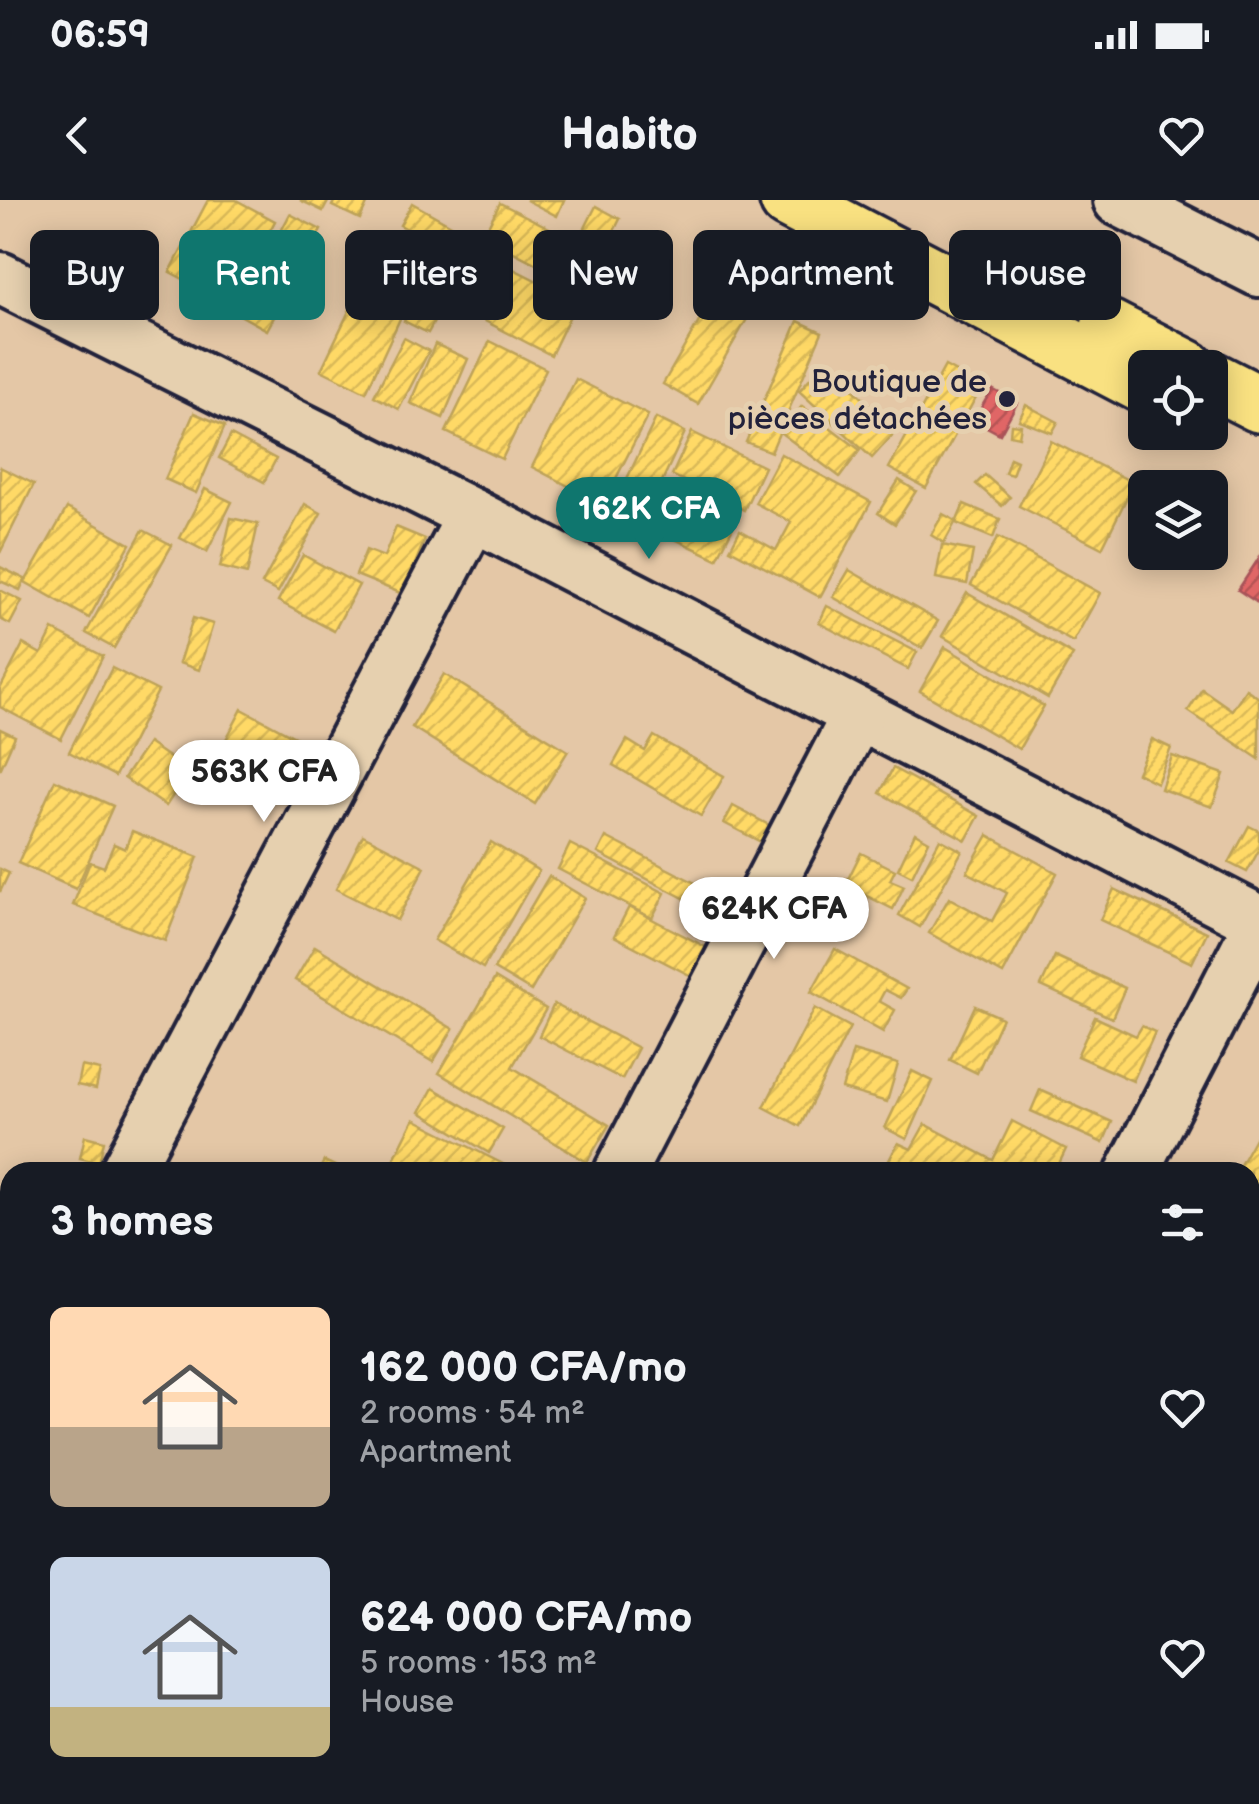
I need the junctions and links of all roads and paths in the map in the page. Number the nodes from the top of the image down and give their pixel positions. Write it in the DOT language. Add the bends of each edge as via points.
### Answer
graph roads {
  1 [pos="788,200"];
  2 [pos="864,200"];
  3 [pos="1119,200"];
  4 [pos="1259,271"];
  5 [pos="1,281"];
  6 [pos="1152,350"];
  7 [pos="1128,377"];
  8 [pos="1228,388"];
  9 [pos="1259,404"];
  10 [pos="1228,428"];
  11 [pos="1259,444"];
  12 [pos="473,515"];
  13 [pos="857,716"];
  14 [pos="1259,923"];
  15 [pos="131,1162"];
  16 [pos="625,1162"];
  17 [pos="1137,1162"];
  1 -- 7 [label="main road"];
  2 -- 6 [label="main road"];
  3 -- 4 [label="street"];
  5 -- 12 [label="street"];
  8 -- 9 [label="main road"];
  10 -- 11 [label="main road"];
  12 -- 13 [label="street"];
  12 -- 15 [label="street"];
  13 -- 14 [label="street"];
  13 -- 16 [label="street"];
  14 -- 17 [label="street"];
}
